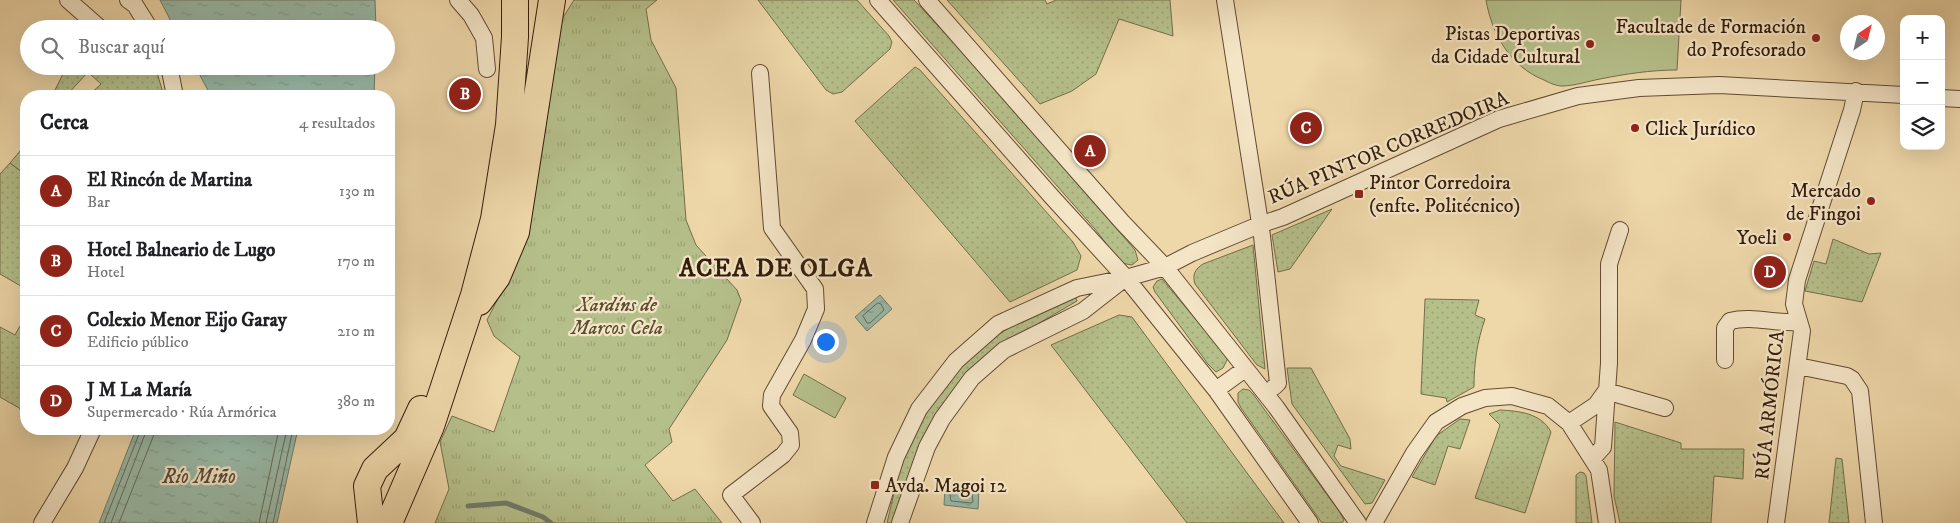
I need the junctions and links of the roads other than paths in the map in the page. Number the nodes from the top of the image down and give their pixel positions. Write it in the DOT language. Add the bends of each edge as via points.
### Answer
graph roads {
  1 [pos="68,0"];
  2 [pos="128,0"];
  3 [pos="458,0"];
  4 [pos="515,0"];
  5 [pos="552,0"];
  6 [pos="878,0"];
  7 [pos="927,0"];
  8 [pos="1225,0"];
  9 [pos="91,20"];
  10 [pos="144,20"];
  11 [pos="487,69"];
  12 [pos="760,73"];
  13 [pos="171,75"];
  14 [pos="175,90"];
  15 [pos="1856,92"];
  16 [pos="1900,95"];
  17 [pos="1945,98"];
  18 [pos="1960,100"];
  19 [pos="1260,225"];
  20 [pos="1620,230"];
  21 [pos="1165,267"];
  22 [pos="1126,278"];
  23 [pos="466,319"];
  24 [pos="1799,322"];
  25 [pos="1725,360"];
  26 [pos="1798,366"];
  27 [pos="1246,369"];
  28 [pos="448,370"];
  29 [pos="1274,387"];
  30 [pos="1216,390"];
  31 [pos="1606,391"];
  32 [pos="1666,408"];
  33 [pos="1569,423"];
  34 [pos="90,435"];
  35 [pos="1593,458"];
  36 [pos="42,523"];
  37 [pos="370,523"];
  38 [pos="389,523"];
  39 [pos="752,523"];
  40 [pos="875,523"];
  41 [pos="900,523"];
  42 [pos="1310,523"];
  43 [pos="1358,523"];
  44 [pos="1374,523"];
  45 [pos="1607,523"];
  46 [pos="1776,523"];
  47 [pos="1874,523"];
  1 -- 9 [label="street"];
  2 -- 10 [label="street"];
  3 -- 11 [label="street" via="484,38"];
  4 -- 23 [label="highway" via="516,37 509,125 494,219"];
  5 -- 23 [label="highway" via="516,232 497,277"];
  6 -- 22 [label="street"];
  7 -- 21 [label="street"];
  8 -- 19 [label="street"];
  12 -- 39 [label="street" via="772,228 815,290 816,309 772,396 771,406 790,433 790,445 783,455 731,495"];
  13 -- 14 [label="street"];
  15 -- 16 [label="street, RÚA PINTOR CORREDOIRA"];
  15 -- 19 [label="street, RÚA PINTOR CORREDOIRA" via="1719,85 1640,88 1578,96 1499,119"];
  15 -- 24 [label="street, RÚA ARMÓRICA" via="1797,280 1794,304"];
  17 -- 18 [label="street"];
  19 -- 21 [label="street, RÚA PINTOR CORREDOIRA"];
  19 -- 29 [label="street" via="1278,383"];
  20 -- 31 [label="street" via="1609,264"];
  21 -- 22 [label="street, RÚA PINTOR CORREDOIRA"];
  21 -- 27 [label="street"];
  22 -- 30 [label="street"];
  22 -- 40 [label="street, RÚA PINTOR CORREDOIRA" via="1077,288 1019,313 998,324 956,361 919,409 896,457"];
  22 -- 41 [label="street" via="1092,305 1004,350 972,378 942,419 927,447"];
  23 -- 28 [label="highway"];
  24 -- 25 [label="street" via="1730,320 1725,328"];
  24 -- 26 [label="street, RÚA ARMÓRICA" via="1802,331"];
  26 -- 46 [label="street, RÚA ARMÓRICA"];
  26 -- 47 [label="street" via="1847,376 1860,391"];
  27 -- 30 [label="street"];
  27 -- 43 [label="street"];
  28 -- 37 [label="highway" via="428,394 407,439 374,469 367,486"];
  28 -- 38 [label="highway" via="431,426"];
  30 -- 42 [label="street"];
  31 -- 32 [label="street"];
  31 -- 33 [label="street" via="1596,405"];
  31 -- 35 [label="street" via="1603,447"];
  33 -- 35 [label="street"];
  33 -- 44 [label="street" via="1548,406 1512,396 1485,398 1462,406 1436,422 1414,453"];
  34 -- 36 [label="street" via="75,468"];
  35 -- 45 [label="street" via="1600,470"];
}
